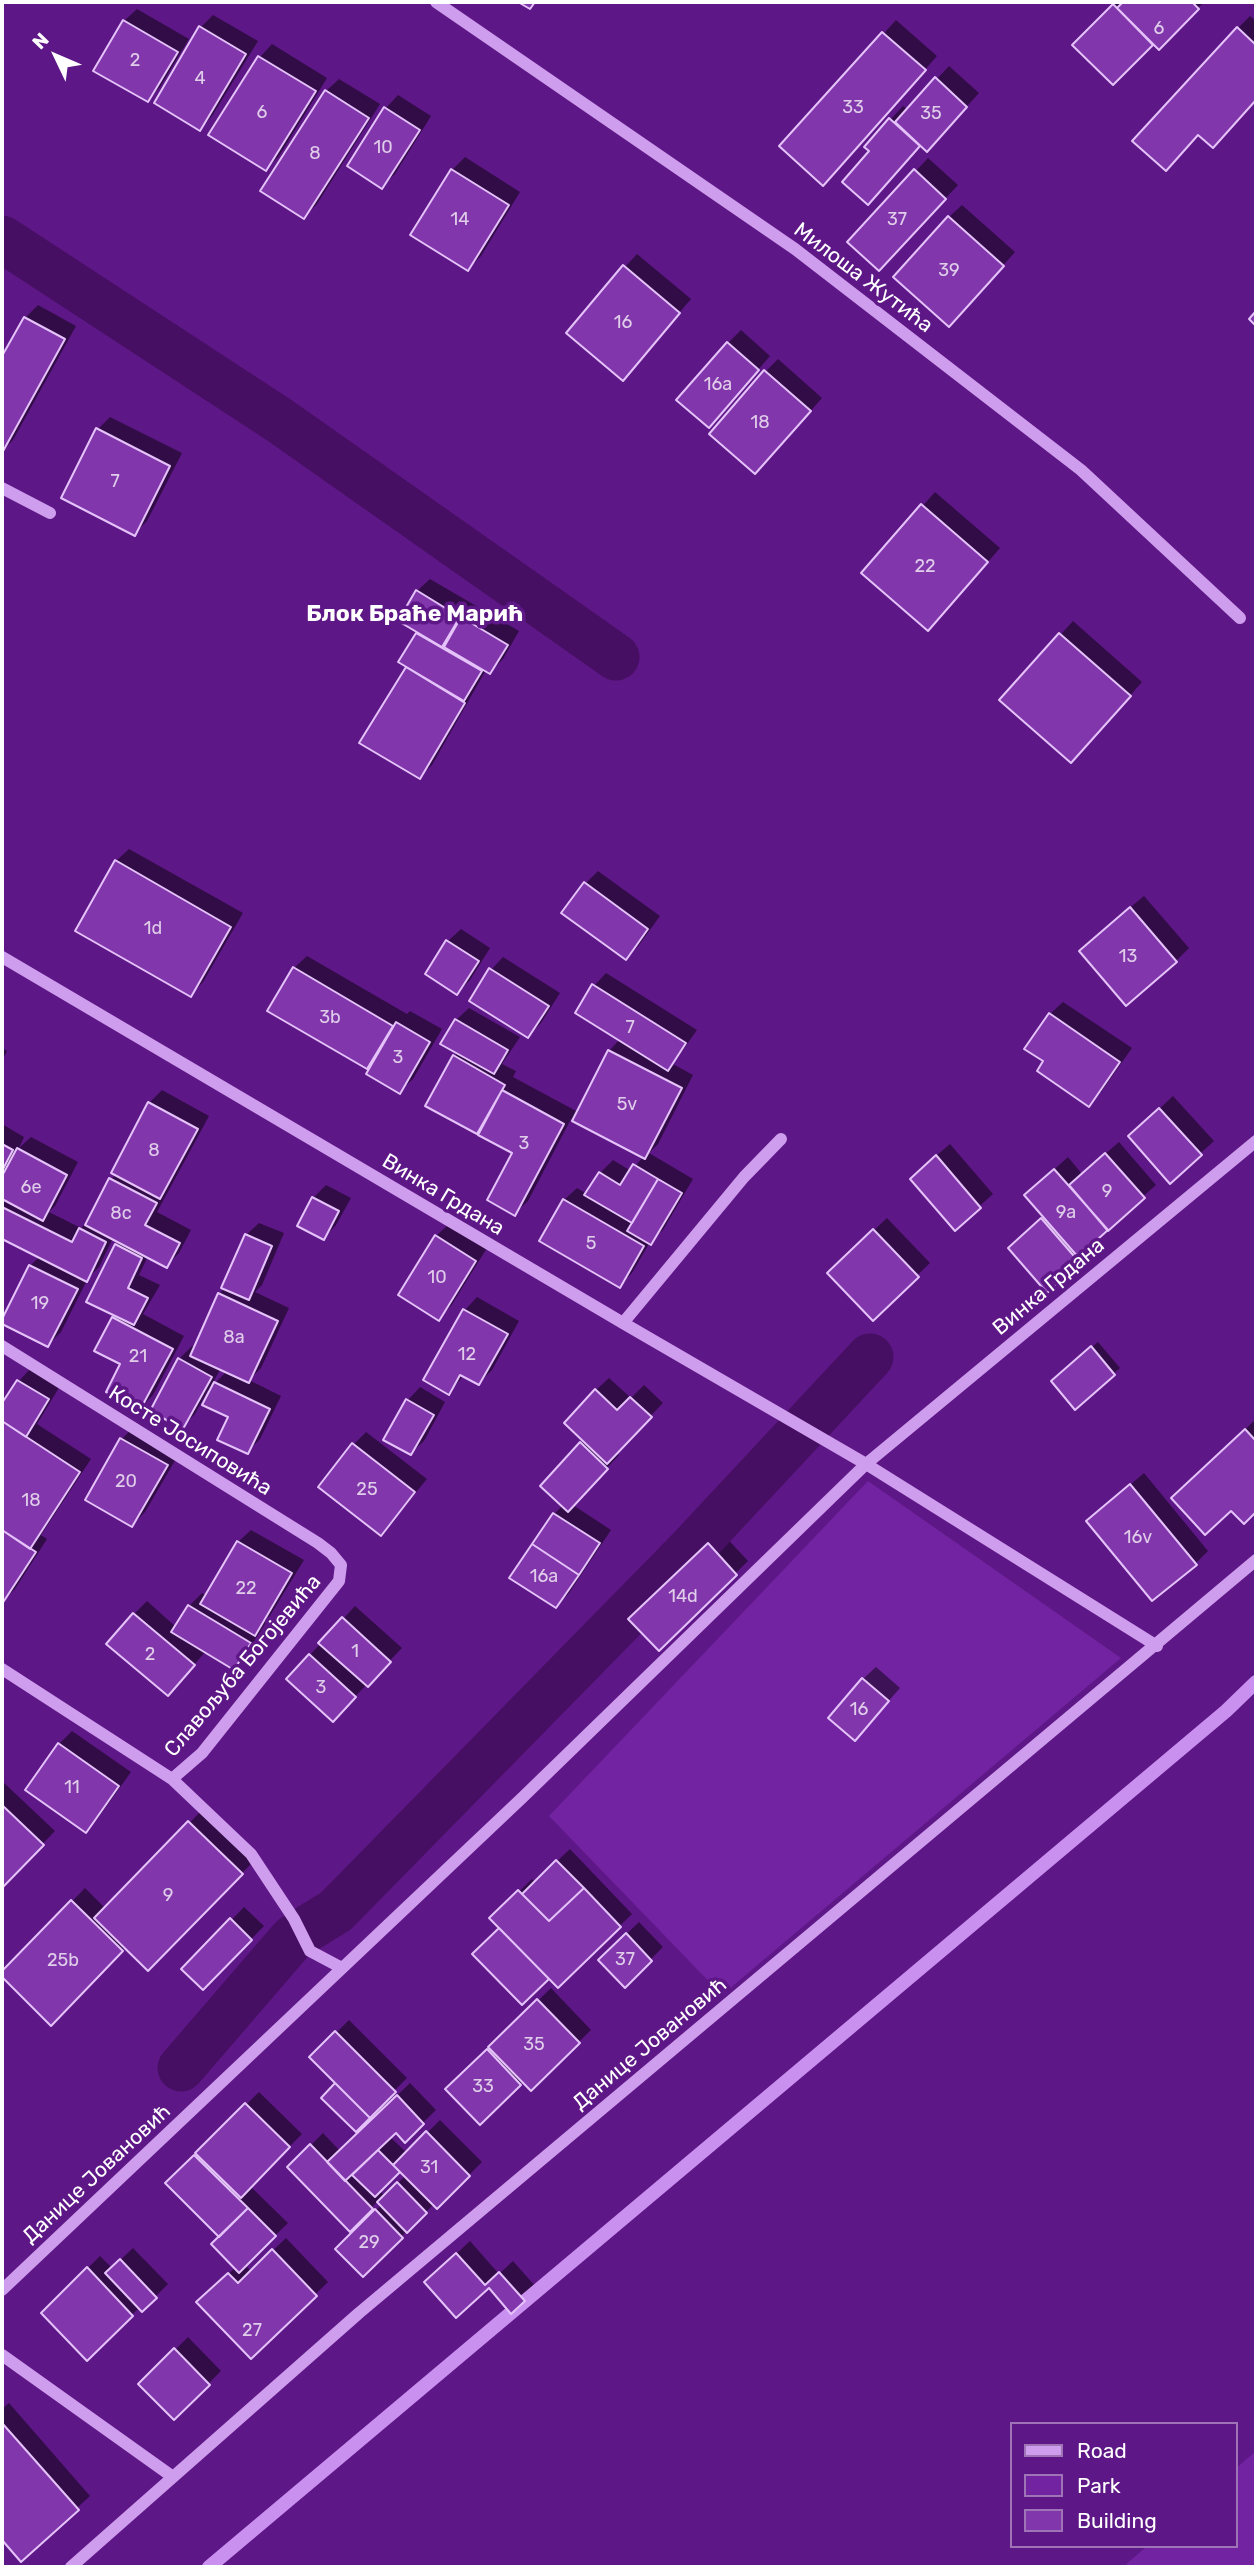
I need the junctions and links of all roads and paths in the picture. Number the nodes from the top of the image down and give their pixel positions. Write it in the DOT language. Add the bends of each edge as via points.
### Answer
graph roads {
  1 [pos="436,2"];
  2 [pos="2,488"];
  3 [pos="50,513"];
  4 [pos="1240,618"];
  5 [pos="2,957"];
  6 [pos="781,1139"];
  7 [pos="1256,1141"];
  8 [pos="623,1323"];
  9 [pos="2,1346"];
  10 [pos="866,1464"];
  11 [pos="1256,1560"];
  12 [pos="339,1581"];
  13 [pos="1157,1646"];
  14 [pos="2,1669"];
  15 [pos="172,1779"];
  16 [pos="523,1797"];
  17 [pos="342,1968"];
  18 [pos="2,2290"];
  19 [pos="2,2356"];
  20 [pos="173,2477"];
  21 [pos="71,2567"];
  1 -- 4 [label="street, Милоша Жутића" via="795,249 1081,470"];
  2 -- 3 [label="street"];
  5 -- 8 [label="street, Винка Грдана"];
  6 -- 8 [label="street"];
  7 -- 10 [label="street, Винка Грдана"];
  8 -- 10 [label="street, Винка Грдана"];
  9 -- 12 [label="street, Косте Јосиповића" via="318,1543 341,1565"];
  10 -- 13 [label="street, Винка Грдана"];
  10 -- 16 [label="street, Винка Грдана"];
  11 -- 13 [label="street, Данице Јовановић"];
  12 -- 15 [label="street, Славољуба Богојевића" via="202,1753"];
  13 -- 20 [label="street, Данице Јовановић" via="369,2304"];
  14 -- 15 [label="street, Славољуба Богојевића"];
  15 -- 17 [label="street" via="251,1854 310,1951"];
  16 -- 17 [label="street, Данице Јовановић"];
  17 -- 18 [label="street, Данице Јовановић"];
  19 -- 20 [label="street"];
  20 -- 21 [label="street, Данице Јовановић"];
}
